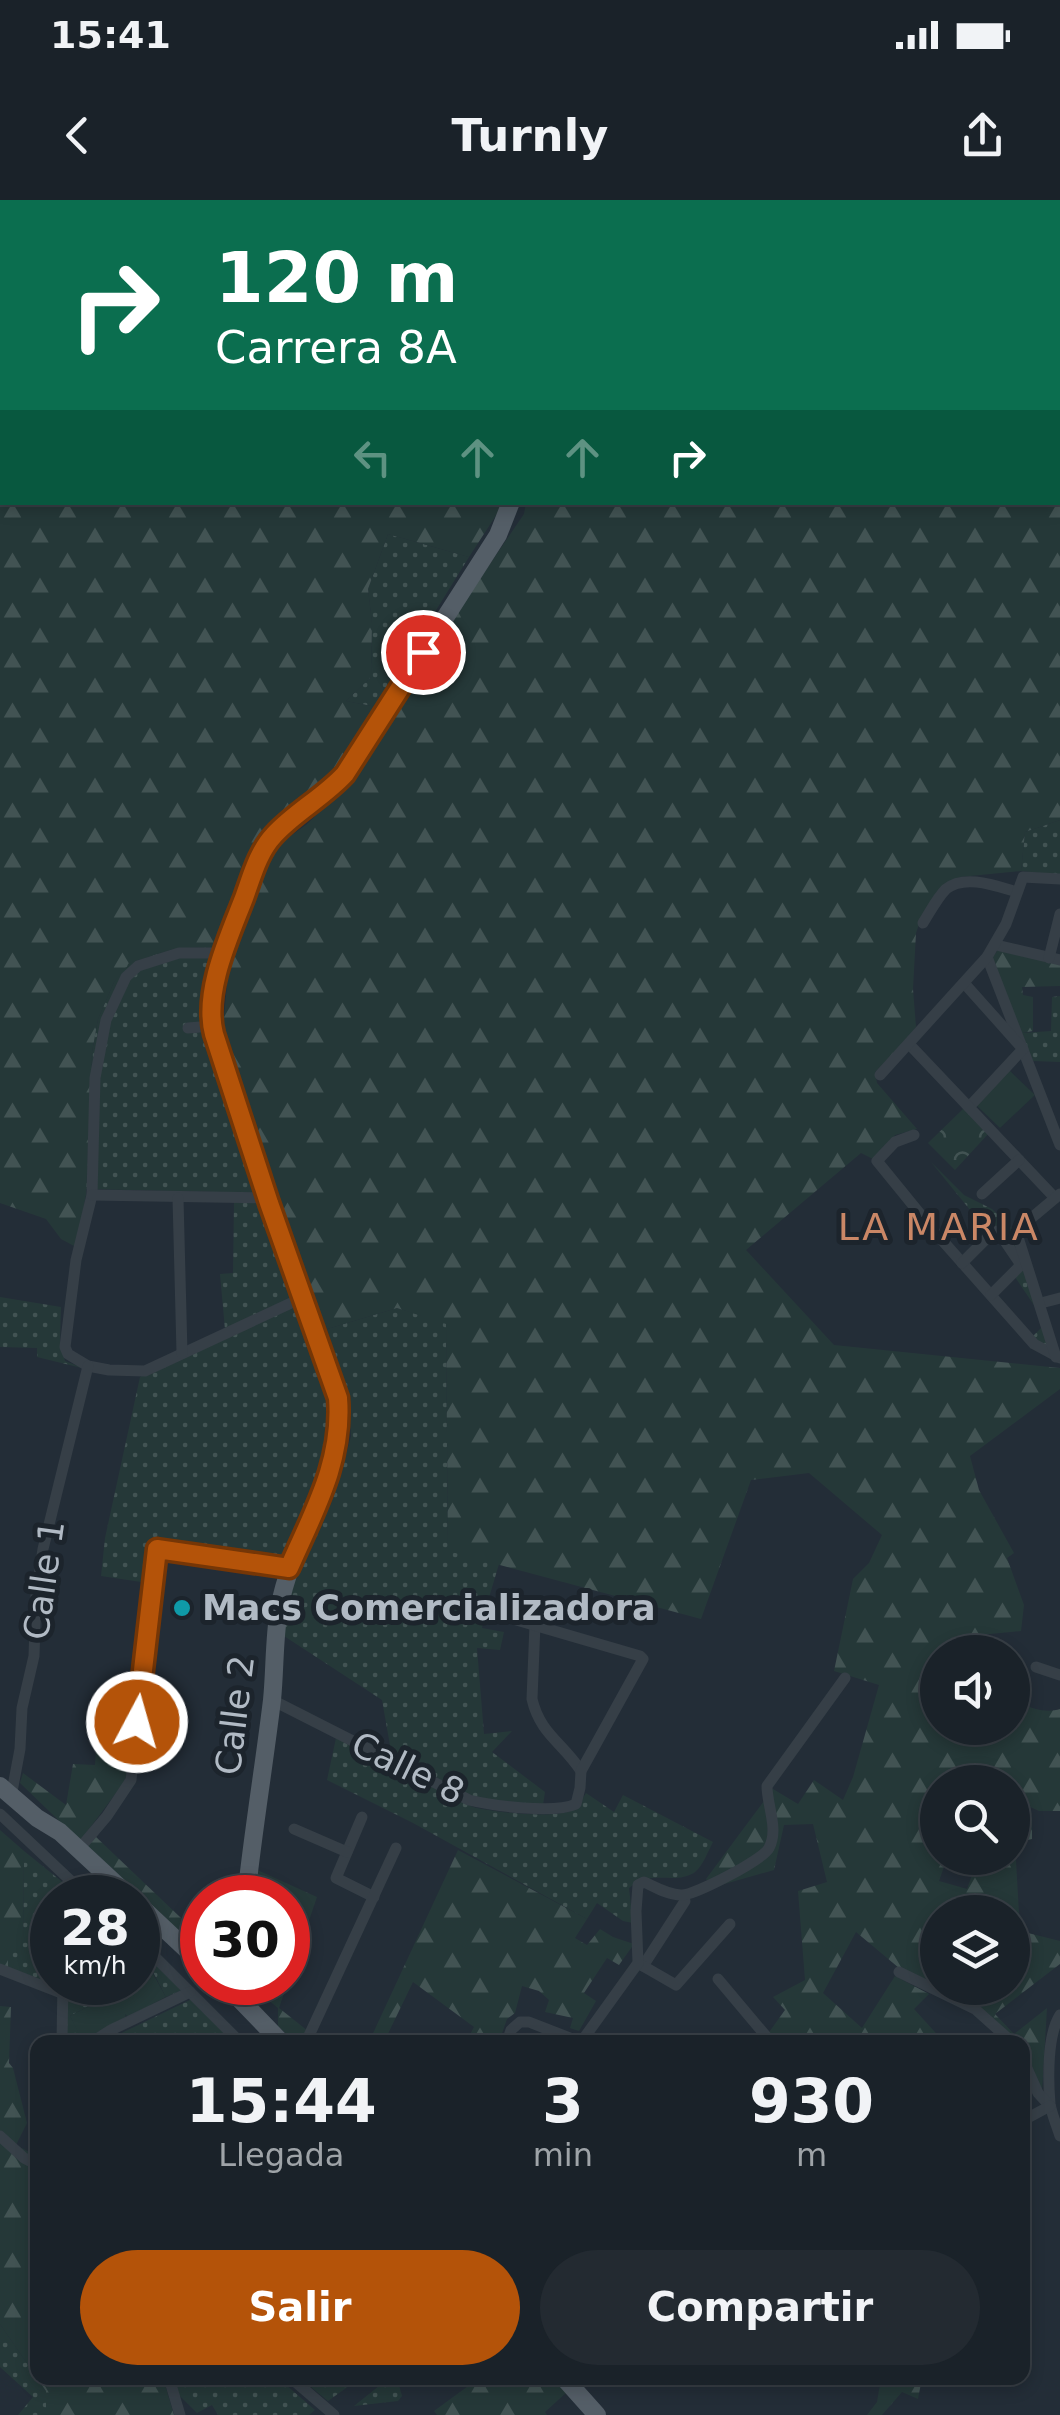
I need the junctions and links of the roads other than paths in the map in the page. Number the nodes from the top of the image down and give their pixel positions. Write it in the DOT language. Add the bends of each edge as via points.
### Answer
graph roads {
  1 [pos="510,505"];
  2 [pos="1060,879"];
  3 [pos="1017,892"];
  4 [pos="1060,914"];
  5 [pos="923,923"];
  6 [pos="996,945"];
  7 [pos="224,953"];
  8 [pos="987,957"];
  9 [pos="1055,959"];
  10 [pos="964,984"];
  11 [pos="212,1026"];
  12 [pos="188,1028"];
  13 [pos="909,1044"];
  14 [pos="1022,1049"];
  15 [pos="880,1076"];
  16 [pos="969,1107"];
  17 [pos="914,1134"];
  18 [pos="1060,1145"];
  19 [pos="1019,1160"];
  20 [pos="982,1194"];
  21 [pos="92,1195"];
  22 [pos="1057,1196"];
  23 [pos="178,1198"];
  24 [pos="268,1201"];
  25 [pos="962,1262"];
  26 [pos="991,1295"];
  27 [pos="304,1297"];
  28 [pos="1060,1298"];
  29 [pos="1040,1304"];
  30 [pos="182,1354"];
  31 [pos="1058,1358"];
  32 [pos="88,1366"];
  33 [pos="289,1568"];
  34 [pos="486,1611"];
  35 [pos="535,1624"];
  36 [pos="1036,1667"];
  37 [pos="1060,1675"];
  38 [pos="845,1678"];
  39 [pos="272,1700"];
  40 [pos="581,1771"];
  41 [pos="6,1792"];
  42 [pos="0,1814"];
  43 [pos="362,1817"];
  44 [pos="294,1829"];
  45 [pos="396,1848"];
  46 [pos="78,1849"];
  47 [pos="347,1852"];
  48 [pos="65,1875"];
  49 [pos="106,1875"];
  50 [pos="249,1875"];
  51 [pos="374,1897"];
  52 [pos="686,1901"];
  53 [pos="730,1924"];
  54 [pos="160,1925"];
  55 [pos="180,1943"];
  56 [pos="160,1962"];
  57 [pos="641,1964"];
  58 [pos="0,1969"];
  59 [pos="898,1972"];
  60 [pos="30,1978"];
  61 [pos="718,1979"];
  62 [pos="180,1982"];
  63 [pos="180,1997"];
  64 [pos="62,2005"];
  65 [pos="203,2005"];
  66 [pos="248,2005"];
  67 [pos="1060,2014"];
  68 [pos="1056,2034"];
  69 [pos="62,2035"];
  70 [pos="102,2035"];
  71 [pos="233,2035"];
  72 [pos="275,2035"];
  73 [pos="309,2035"];
  74 [pos="509,2035"];
  75 [pos="564,2035"];
  76 [pos="586,2035"];
  77 [pos="765,2035"];
  78 [pos="1004,2035"];
  79 [pos="1030,2074"];
  80 [pos="1050,2106"];
  81 [pos="1030,2117"];
  82 [pos="0,2136"];
  83 [pos="1060,2136"];
  84 [pos="30,2161"];
  85 [pos="171,2385"];
  86 [pos="299,2385"];
  87 [pos="570,2385"];
  88 [pos="180,2415"];
  89 [pos="334,2415"];
  90 [pos="597,2415"];
  1 -- 7 [label="main road" via="498,534 345,774 262,849"];
  2 -- 3 [label="street" via="1023,878"];
  3 -- 5 [label="street" via="960,882 947,888"];
  3 -- 6 [label="street"];
  4 -- 9 [label="street"];
  6 -- 8 [label="street"];
  6 -- 9 [label="street"];
  7 -- 11 [label="main road"];
  7 -- 21 [label="street" via="179,953 138,966 126,977 106,1020 96,1078"];
  8 -- 10 [label="street"];
  8 -- 14 [label="street"];
  10 -- 13 [label="street"];
  10 -- 14 [label="street"];
  11 -- 12 [label="street"];
  11 -- 24 [label="main road, Calle 2"];
  13 -- 15 [label="street"];
  13 -- 16 [label="street"];
  14 -- 16 [label="street"];
  14 -- 18 [label="street"];
  16 -- 19 [label="street"];
  17 -- 25 [label="street" via="877,1160"];
  19 -- 20 [label="street"];
  19 -- 22 [label="street"];
  21 -- 23 [label="street"];
  21 -- 32 [label="street" via="65,1347"];
  22 -- 29 [label="street" via="1016,1231"];
  23 -- 24 [label="street"];
  23 -- 30 [label="street"];
  24 -- 27 [label="main road, Calle 2"];
  25 -- 26 [label="street"];
  25 -- 26 [label="street" via="998,1231 1020,1264"];
  26 -- 31 [label="street" via="1034,1344"];
  27 -- 30 [label="street"];
  27 -- 33 [label="main road, Calle 2" via="340,1421 332,1469"];
  28 -- 29 [label="street"];
  29 -- 31 [label="street"];
  30 -- 32 [label="street" via="146,1371"];
  32 -- 41 [label="street, Calle 1" via="43,1549 20,1749"];
  33 -- 39 [label="main road, Calle 2"];
  33 -- 46 [label="street" via="157,1549 131,1780"];
  34 -- 35 [label="street"];
  35 -- 40 [label="street" via="535,1710 542,1728"];
  35 -- 40 [label="street" via="643,1659"];
  36 -- 37 [label="street"];
  38 -- 57 [label="street" via="767,1786 774,1830 760,1858 693,1894 638,1885"];
  39 -- 40 [label="street, Calle 8" via="480,1803 564,1810 576,1804"];
  39 -- 50 [label="main road, Calle 2"];
  41 -- 46 [label="main road"];
  42 -- 48 [label="street"];
  43 -- 47 [label="street"];
  44 -- 47 [label="street"];
  45 -- 51 [label="street"];
  46 -- 49 [label="main road"];
  47 -- 51 [label="street" via="336,1878"];
  51 -- 73 [label="street"];
  52 -- 57 [label="street"];
  53 -- 57 [label="street" via="676,1985"];
  54 -- 55 [label="main road"];
  56 -- 62 [label="street"];
  57 -- 76 [label="street"];
  58 -- 60 [label="street"];
  59 -- 78 [label="street" via="974,2009"];
  61 -- 77 [label="street"];
  63 -- 70 [label="street"];
  64 -- 69 [label="street"];
  65 -- 71 [label="street"];
  66 -- 72 [label="main road"];
  67 -- 68 [label="street"];
  68 -- 80 [label="street"];
  74 -- 75 [label="street" via="520,2022"];
  79 -- 80 [label="street"];
  80 -- 81 [label="street"];
  80 -- 83 [label="street"];
  82 -- 84 [label="street"];
  85 -- 88 [label="street"];
  86 -- 89 [label="street"];
  87 -- 90 [label="main road"];
}
